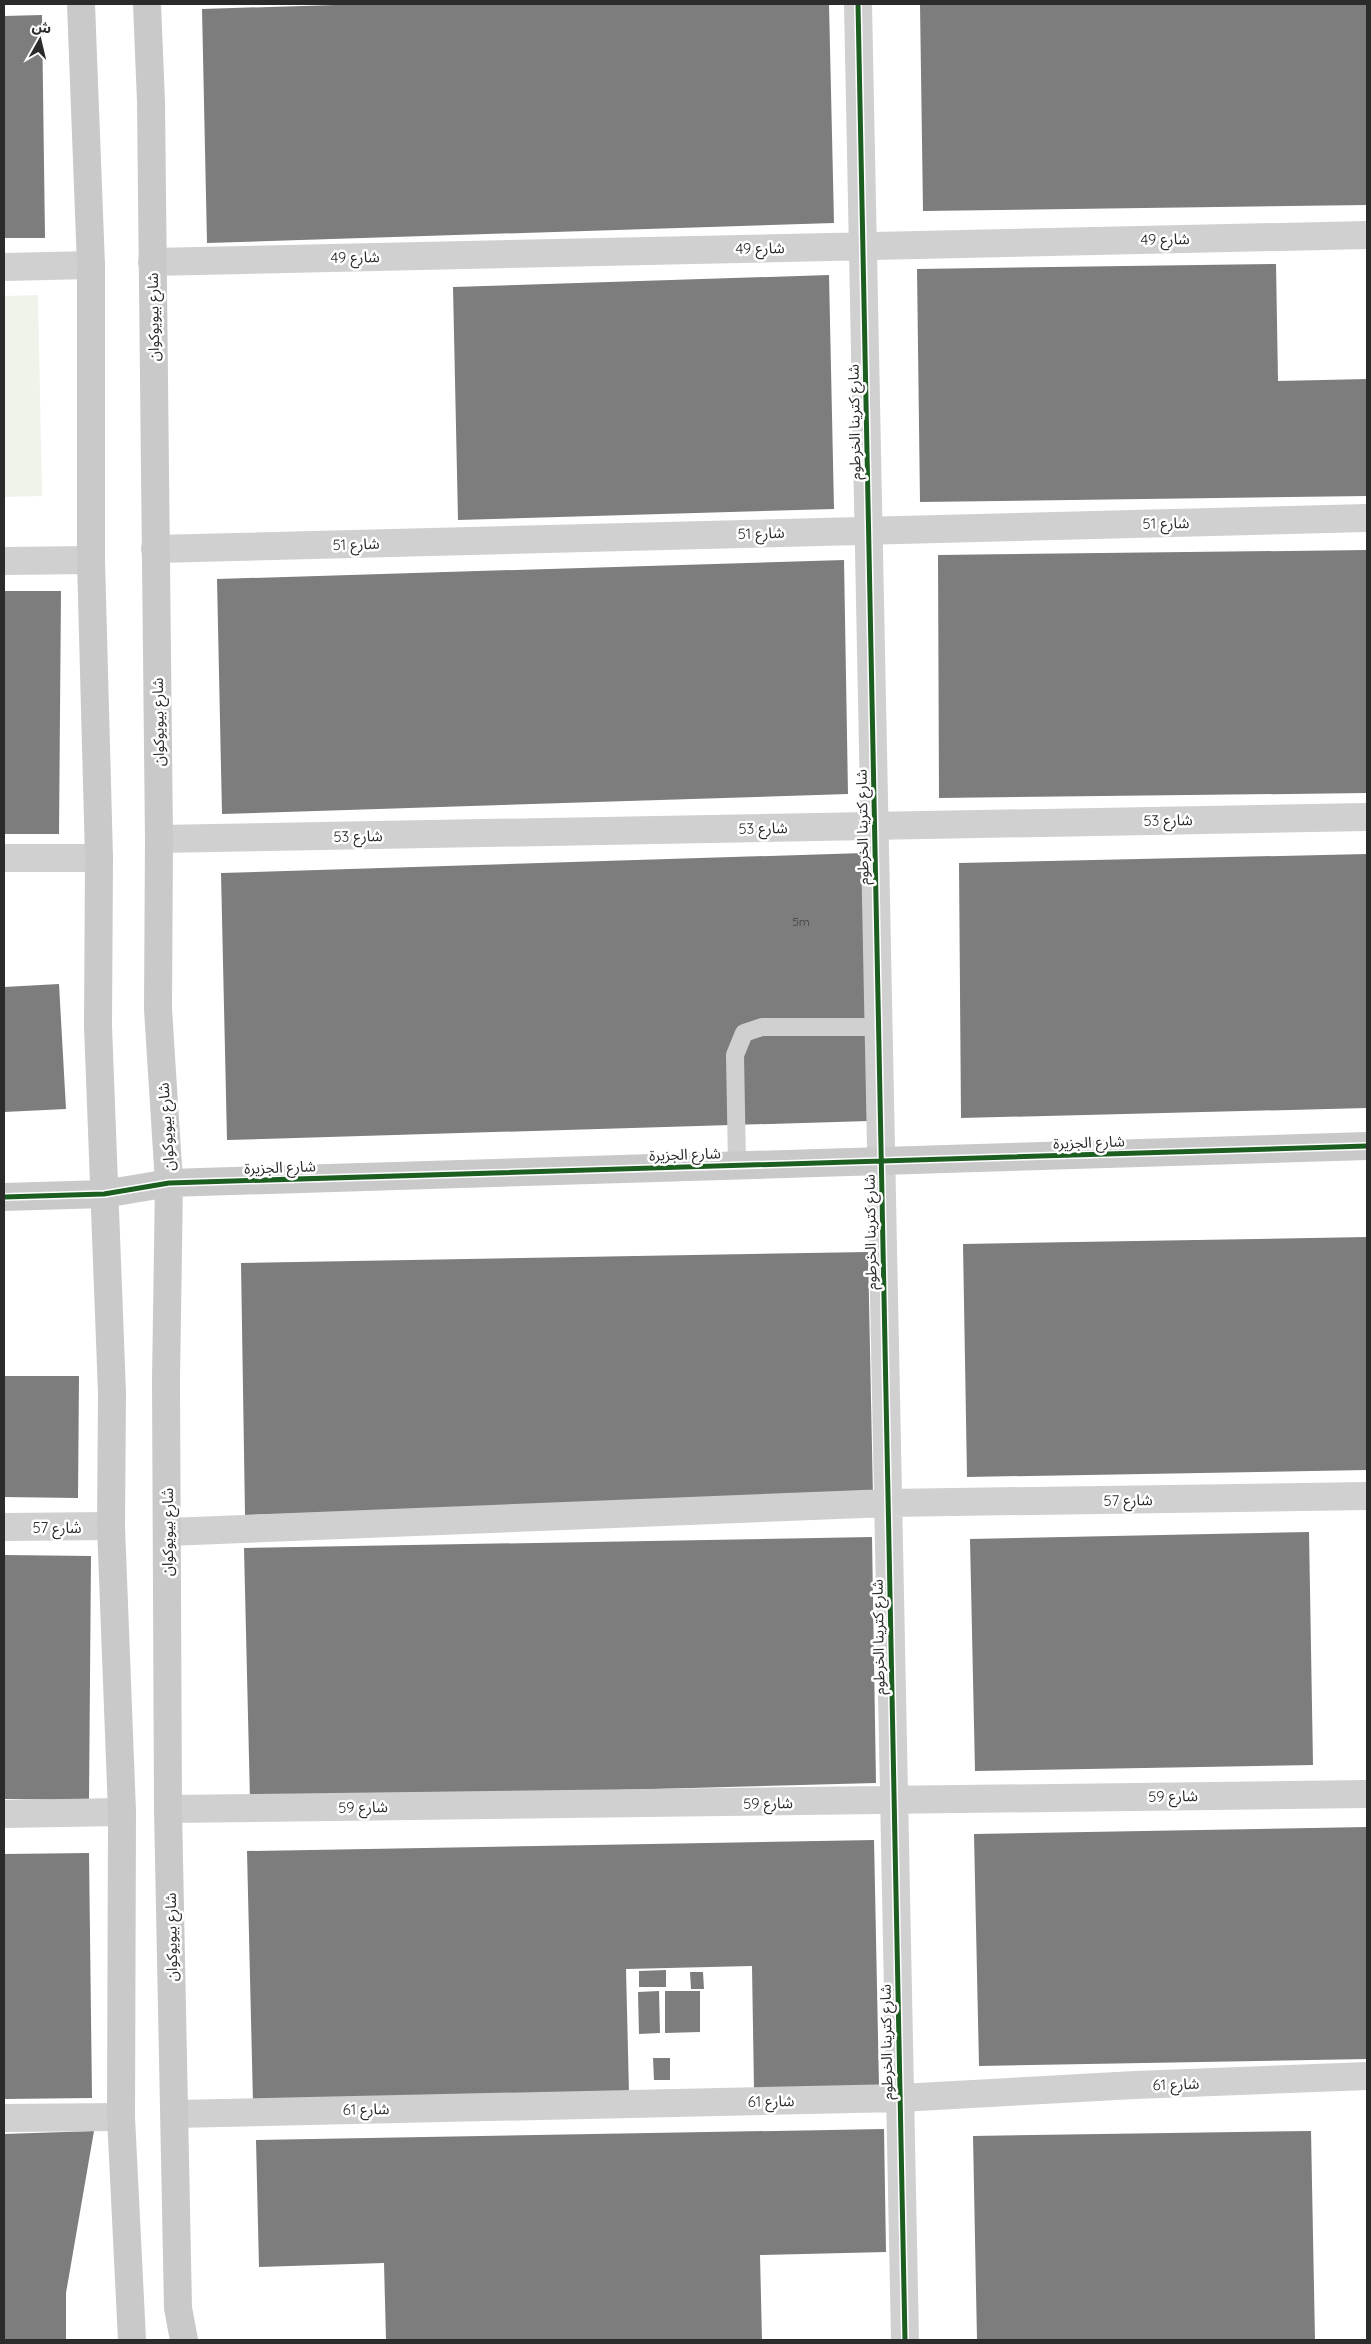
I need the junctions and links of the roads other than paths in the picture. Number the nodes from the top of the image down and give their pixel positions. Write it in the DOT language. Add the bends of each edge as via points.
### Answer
graph roads {
  1 [pos="81,4"];
  2 [pos="147,4"];
  3 [pos="858,4"];
  4 [pos="1367,235"];
  5 [pos="864,246"];
  6 [pos="152,262"];
  7 [pos="90,265"];
  8 [pos="4,267"];
  9 [pos="1367,518"];
  10 [pos="869,530"];
  11 [pos="155,549"];
  12 [pos="91,560"];
  13 [pos="4,561"];
  14 [pos="1367,817"];
  15 [pos="875,826"];
  16 [pos="159,839"];
  17 [pos="4,858"];
  18 [pos="99,858"];
  19 [pos="879,1027"];
  20 [pos="1367,1146"];
  21 [pos="881,1161"];
  22 [pos="737,1165"];
  23 [pos="169,1183"];
  24 [pos="104,1194"];
  25 [pos="4,1197"];
  26 [pos="1367,1496"];
  27 [pos="888,1503"];
  28 [pos="111,1526"];
  29 [pos="4,1527"];
  30 [pos="168,1532"];
  31 [pos="1367,1794"];
  32 [pos="894,1801"];
  33 [pos="168,1809"];
  34 [pos="122,1812"];
  35 [pos="4,1814"];
  36 [pos="1367,2076"];
  37 [pos="900,2098"];
  38 [pos="175,2114"];
  39 [pos="121,2117"];
  40 [pos="4,2118"];
  41 [pos="132,2340"];
  42 [pos="184,2340"];
  43 [pos="905,2340"];
  1 -- 7 [label="main road"];
  2 -- 6 [label="main road, شارع بيويوكوان"];
  3 -- 5 [label="street, شارع كترينا الخرطوم"];
  4 -- 5 [label="street, شارع 49"];
  5 -- 6 [label="street, شارع 49"];
  5 -- 10 [label="street, شارع كترينا الخرطوم"];
  6 -- 11 [label="main road, شارع بيويوكوان"];
  7 -- 8 [label="street"];
  7 -- 12 [label="main road"];
  9 -- 10 [label="street, شارع 51"];
  10 -- 11 [label="street, شارع 51"];
  10 -- 15 [label="street, شارع كترينا الخرطوم"];
  11 -- 16 [label="main road, شارع بيويوكوان"];
  12 -- 13 [label="street"];
  12 -- 18 [label="main road"];
  14 -- 15 [label="street, شارع 53"];
  15 -- 16 [label="street, شارع 53"];
  15 -- 19 [label="street, شارع كترينا الخرطوم"];
  16 -- 23 [label="main road, شارع بيويوكوان" via="158,1009"];
  17 -- 18 [label="street"];
  18 -- 24 [label="main road" via="98,1026"];
  19 -- 21 [label="street, شارع كترينا الخرطوم"];
  19 -- 22 [label="lane" via="762,1027 744,1032 734,1055"];
  20 -- 21 [label="main road, شارع الجزيرة"];
  21 -- 22 [label="main road, شارع الجزيرة"];
  21 -- 27 [label="street, شارع كترينا الخرطوم"];
  22 -- 23 [label="main road, شارع الجزيرة"];
  23 -- 24 [label="main road, شارع الجزيرة"];
  23 -- 30 [label="main road, شارع بيويوكوان"];
  24 -- 25 [label="main road, شارع الجزيرة"];
  24 -- 28 [label="main road" via="112,1393"];
  26 -- 27 [label="street, شارع 57"];
  27 -- 30 [label="street, شارع 57"];
  27 -- 32 [label="street, شارع كترينا الخرطوم"];
  28 -- 29 [label="street, شارع 57"];
  28 -- 34 [label="main road"];
  30 -- 33 [label="main road, شارع بيويوكوان"];
  31 -- 32 [label="street, شارع 59"];
  32 -- 33 [label="street, شارع 59"];
  32 -- 37 [label="street, شارع كترينا الخرطوم"];
  33 -- 38 [label="main road, شارع بيويوكوان"];
  34 -- 35 [label="street"];
  34 -- 39 [label="main road"];
  36 -- 37 [label="street, شارع 61"];
  37 -- 38 [label="street, شارع 61"];
  37 -- 43 [label="street, شارع كترينا الخرطوم"];
  38 -- 42 [label="main road, شارع بيويوكوان" via="178,2308"];
  39 -- 40 [label="street"];
  39 -- 41 [label="main road"];
}
